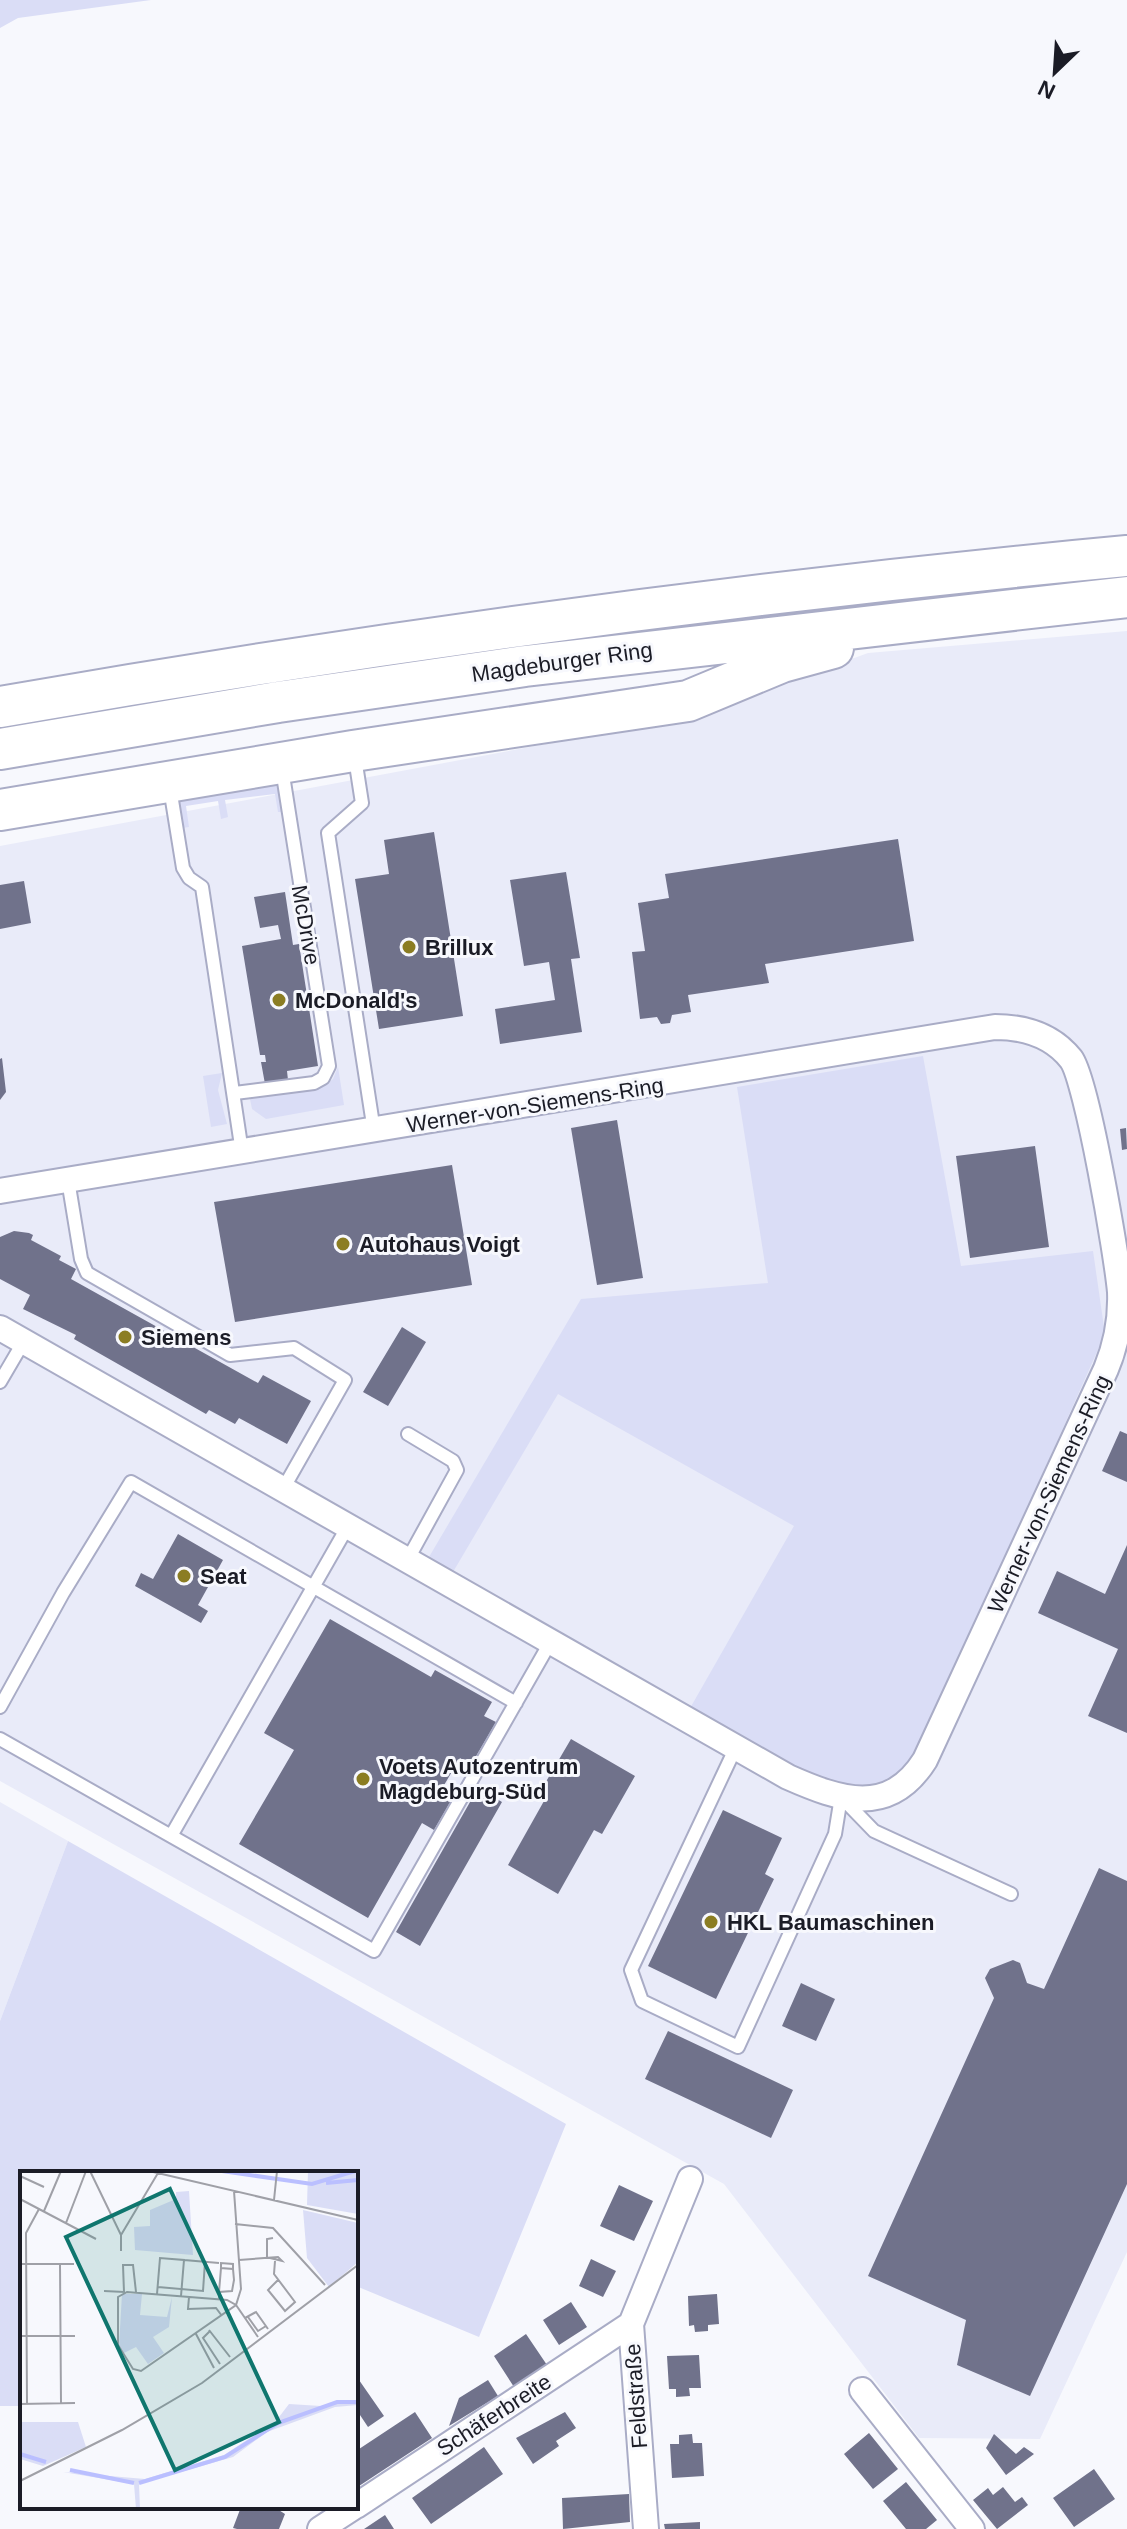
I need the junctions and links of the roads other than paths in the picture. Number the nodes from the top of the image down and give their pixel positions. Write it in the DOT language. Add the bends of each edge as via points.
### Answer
graph roads {
  1 [pos="1127,556"];
  2 [pos="1127,597"];
  3 [pos="976,613"];
  4 [pos="0,707"];
  5 [pos="0,749"];
  6 [pos="353,751"];
  7 [pos="281,762"];
  8 [pos="169,780"];
  9 [pos="0,810"];
  10 [pos="235,1093"];
  11 [pos="374,1131"];
  12 [pos="242,1152"];
  13 [pos="68,1180"];
  14 [pos="0,1191"];
  15 [pos="0,1328"];
  16 [pos="24,1341"];
  17 [pos="0,1382"];
  18 [pos="408,1434"];
  19 [pos="283,1489"];
  20 [pos="348,1526"];
  21 [pos="408,1559"];
  22 [pos="314,1587"];
  23 [pos="551,1641"];
  24 [pos="516,1703"];
  25 [pos="0,1707"];
  26 [pos="0,1739"];
  27 [pos="736,1747"];
  28 [pos="841,1797"];
  29 [pos="171,1836"];
  30 [pos="1011,1894"];
  31 [pos="690,2179"];
  32 [pos="631,2324"];
  33 [pos="862,2390"];
  34 [pos="358,2504"];
  35 [pos="350,2509"];
  36 [pos="320,2529"];
  37 [pos="646,2529"];
  38 [pos="972,2529"];
  1 -- 4 [label="highway, Magdeburger Ring" via="586,617 266,661"];
  2 -- 3 [label="highway, Magdeburger Ring"];
  3 -- 5 [label="highway, Magdeburger Ring" via="525,666"];
  3 -- 6 [label="highway" via="920,635 804,655 688,701"];
  6 -- 7 [label="highway"];
  6 -- 11 [label="lane" via="362,803 328,833"];
  7 -- 8 [label="highway"];
  7 -- 10 [label="lane, McDrive" via="328,1068 311,1084"];
  8 -- 9 [label="highway"];
  8 -- 10 [label="lane" via="183,868 202,887"];
  10 -- 12 [label="lane"];
  11 -- 12 [label="street, Werner-von-Siemens-Ring"];
  11 -- 28 [label="street, Werner-von-Siemens-Ring" via="995,1027 1034,1032 1053,1041 1073,1061 1092,1131 1120,1291 1112,1355 925,1760 898,1791 861,1799"];
  12 -- 13 [label="street, Werner-von-Siemens-Ring"];
  13 -- 14 [label="street, Werner-von-Siemens-Ring"];
  13 -- 19 [label="lane" via="87,1273 230,1355 294,1348 345,1380"];
  15 -- 16 [label="street, Werner-von-Siemens-Ring"];
  16 -- 17 [label="lane"];
  16 -- 19 [label="street, Werner-von-Siemens-Ring"];
  18 -- 21 [label="lane" via="453,1461 457,1470"];
  19 -- 20 [label="street, Werner-von-Siemens-Ring"];
  20 -- 21 [label="street, Werner-von-Siemens-Ring"];
  20 -- 22 [label="lane"];
  21 -- 23 [label="street, Werner-von-Siemens-Ring"];
  22 -- 24 [label="lane"];
  22 -- 25 [label="lane" via="131,1482"];
  22 -- 29 [label="lane"];
  23 -- 24 [label="lane"];
  23 -- 27 [label="street, Werner-von-Siemens-Ring"];
  24 -- 29 [label="lane" via="374,1951"];
  26 -- 29 [label="lane"];
  27 -- 28 [label="street, Werner-von-Siemens-Ring" via="788,1777"];
  27 -- 28 [label="lane" via="631,1970 642,2001 738,2047 835,1834"];
  28 -- 30 [label="lane" via="874,1831"];
  31 -- 32 [label="street, Feldstraße"];
  32 -- 34 [label="street, Schäferbreite"];
  32 -- 37 [label="street, Feldstraße"];
  33 -- 38 [label="street"];
  35 -- 36 [label="street, Schäferbreite"];
}
